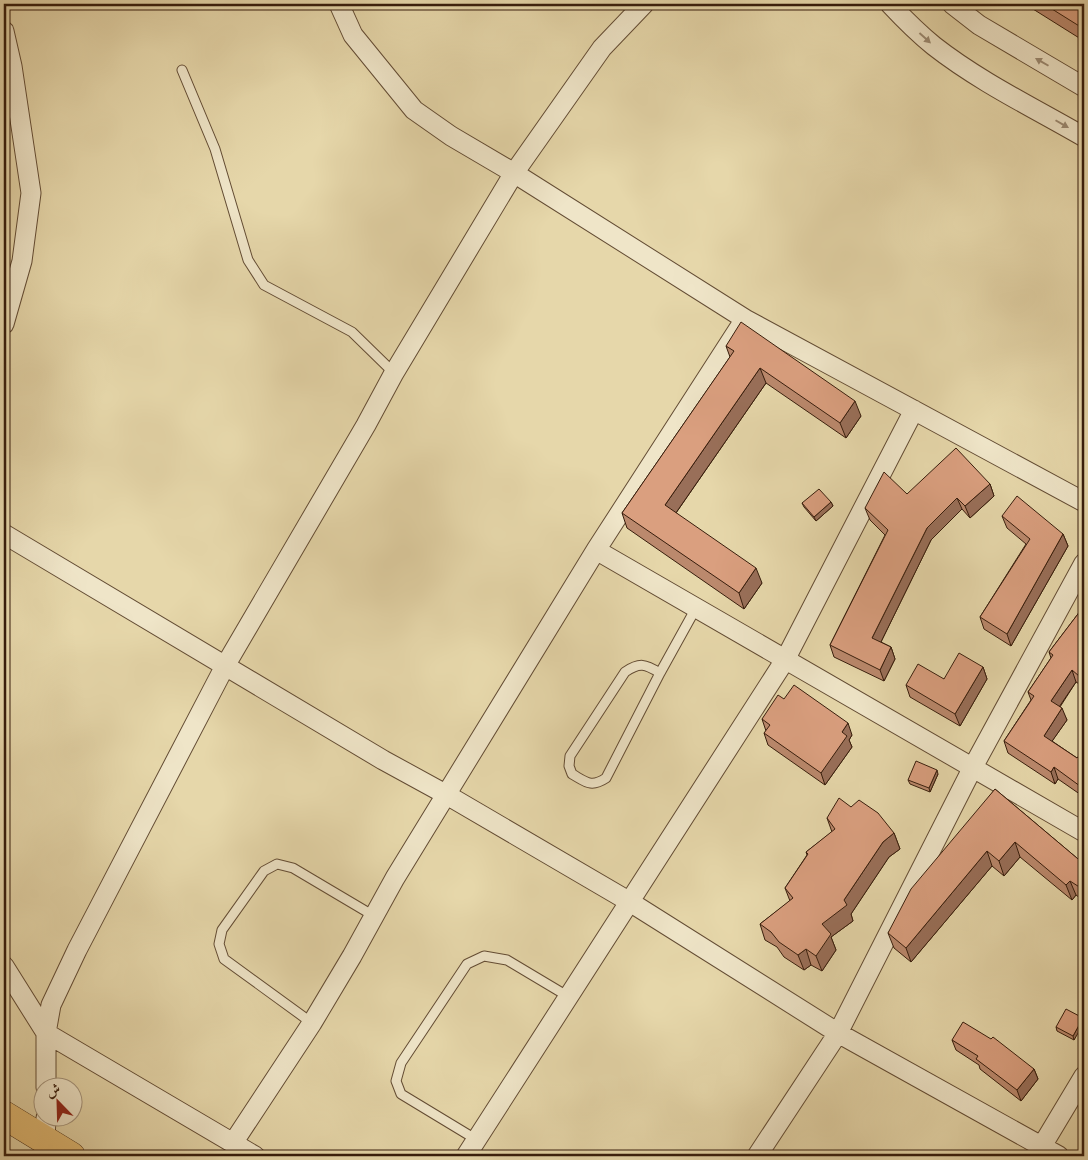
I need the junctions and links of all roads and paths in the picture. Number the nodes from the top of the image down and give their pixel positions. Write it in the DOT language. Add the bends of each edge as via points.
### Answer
graph roads {
  1 [pos="339,4"];
  2 [pos="644,4"];
  3 [pos="890,4"];
  4 [pos="952,4"];
  5 [pos="4,31"];
  6 [pos="4,47"];
  7 [pos="12,66"];
  8 [pos="182,70"];
  9 [pos="1084,87"];
  10 [pos="1084,137"];
  11 [pos="514,174"];
  12 [pos="745,319"];
  13 [pos="4,324"];
  14 [pos="394,373"];
  15 [pos="914,410"];
  16 [pos="1084,502"];
  17 [pos="4,534"];
  18 [pos="596,550"];
  19 [pos="1084,563"];
  20 [pos="696,608"];
  21 [pos="785,660"];
  22 [pos="225,666"];
  23 [pos="660,672"];
  24 [pos="973,767"];
  25 [pos="447,795"];
  26 [pos="1084,832"];
  27 [pos="630,902"];
  28 [pos="374,916"];
  29 [pos="4,966"];
  30 [pos="569,997"];
  31 [pos="312,1023"];
  32 [pos="46,1033"];
  33 [pos="838,1033"];
  34 [pos="1084,1076"];
  35 [pos="46,1078"];
  36 [pos="4,1115"];
  37 [pos="45,1129"];
  38 [pos="476,1140"];
  39 [pos="234,1143"];
  40 [pos="1039,1151"];
  41 [pos="71,1156"];
  42 [pos="254,1156"];
  43 [pos="466,1156"];
  44 [pos="757,1156"];
  45 [pos="1059,1156"];
  1 -- 11 [label="street" via="353,35 414,110"];
  2 -- 11 [label="street" via="602,48"];
  3 -- 10 [label="street, one-way" via="933,45 961,66"];
  9 -- 4 [label="street, one-way" via="978,26"];
  5 -- 7 [label="street"];
  6 -- 7 [label="street"];
  7 -- 13 [label="street" via="31,193 22,261"];
  8 -- 14 [label="lane" via="215,149 248,260 264,285 352,332"];
  11 -- 12 [label="street"];
  11 -- 14 [label="street"];
  12 -- 15 [label="street"];
  12 -- 18 [label="street"];
  14 -- 22 [label="street"];
  15 -- 16 [label="street"];
  15 -- 21 [label="street"];
  17 -- 22 [label="street"];
  18 -- 20 [label="street"];
  18 -- 25 [label="street"];
  19 -- 24 [label="street"];
  20 -- 21 [label="street"];
  20 -- 23 [label="lane"];
  21 -- 24 [label="street"];
  21 -- 27 [label="street"];
  22 -- 25 [label="street"];
  22 -- 32 [label="street" via="77,950 51,1005"];
  23 -- 23 [label="lane" via="606,778 597,784 588,783 572,774 570,756 625,672 634,666 646,665"];
  24 -- 26 [label="street"];
  24 -- 33 [label="street"];
  25 -- 27 [label="street"];
  25 -- 28 [label="street"];
  27 -- 30 [label="street"];
  27 -- 33 [label="street"];
  28 -- 31 [label="street"];
  28 -- 31 [label="lane" via="293,868 277,864 264,871 222,930 219,944 224,959"];
  29 -- 32 [label="street"];
  30 -- 38 [label="street"];
  30 -- 38 [label="lane" via="507,960 484,956 467,964 401,1063 396,1081 401,1094"];
  31 -- 39 [label="street"];
  32 -- 35 [label="street"];
  32 -- 39 [label="street"];
  33 -- 40 [label="street"];
  33 -- 44 [label="street"];
  34 -- 40 [label="street"];
  36 -- 37 [label="main road"];
  37 -- 41 [label="main road"];
  38 -- 43 [label="street"];
  39 -- 42 [label="street"];
  40 -- 45 [label="street"];
}
